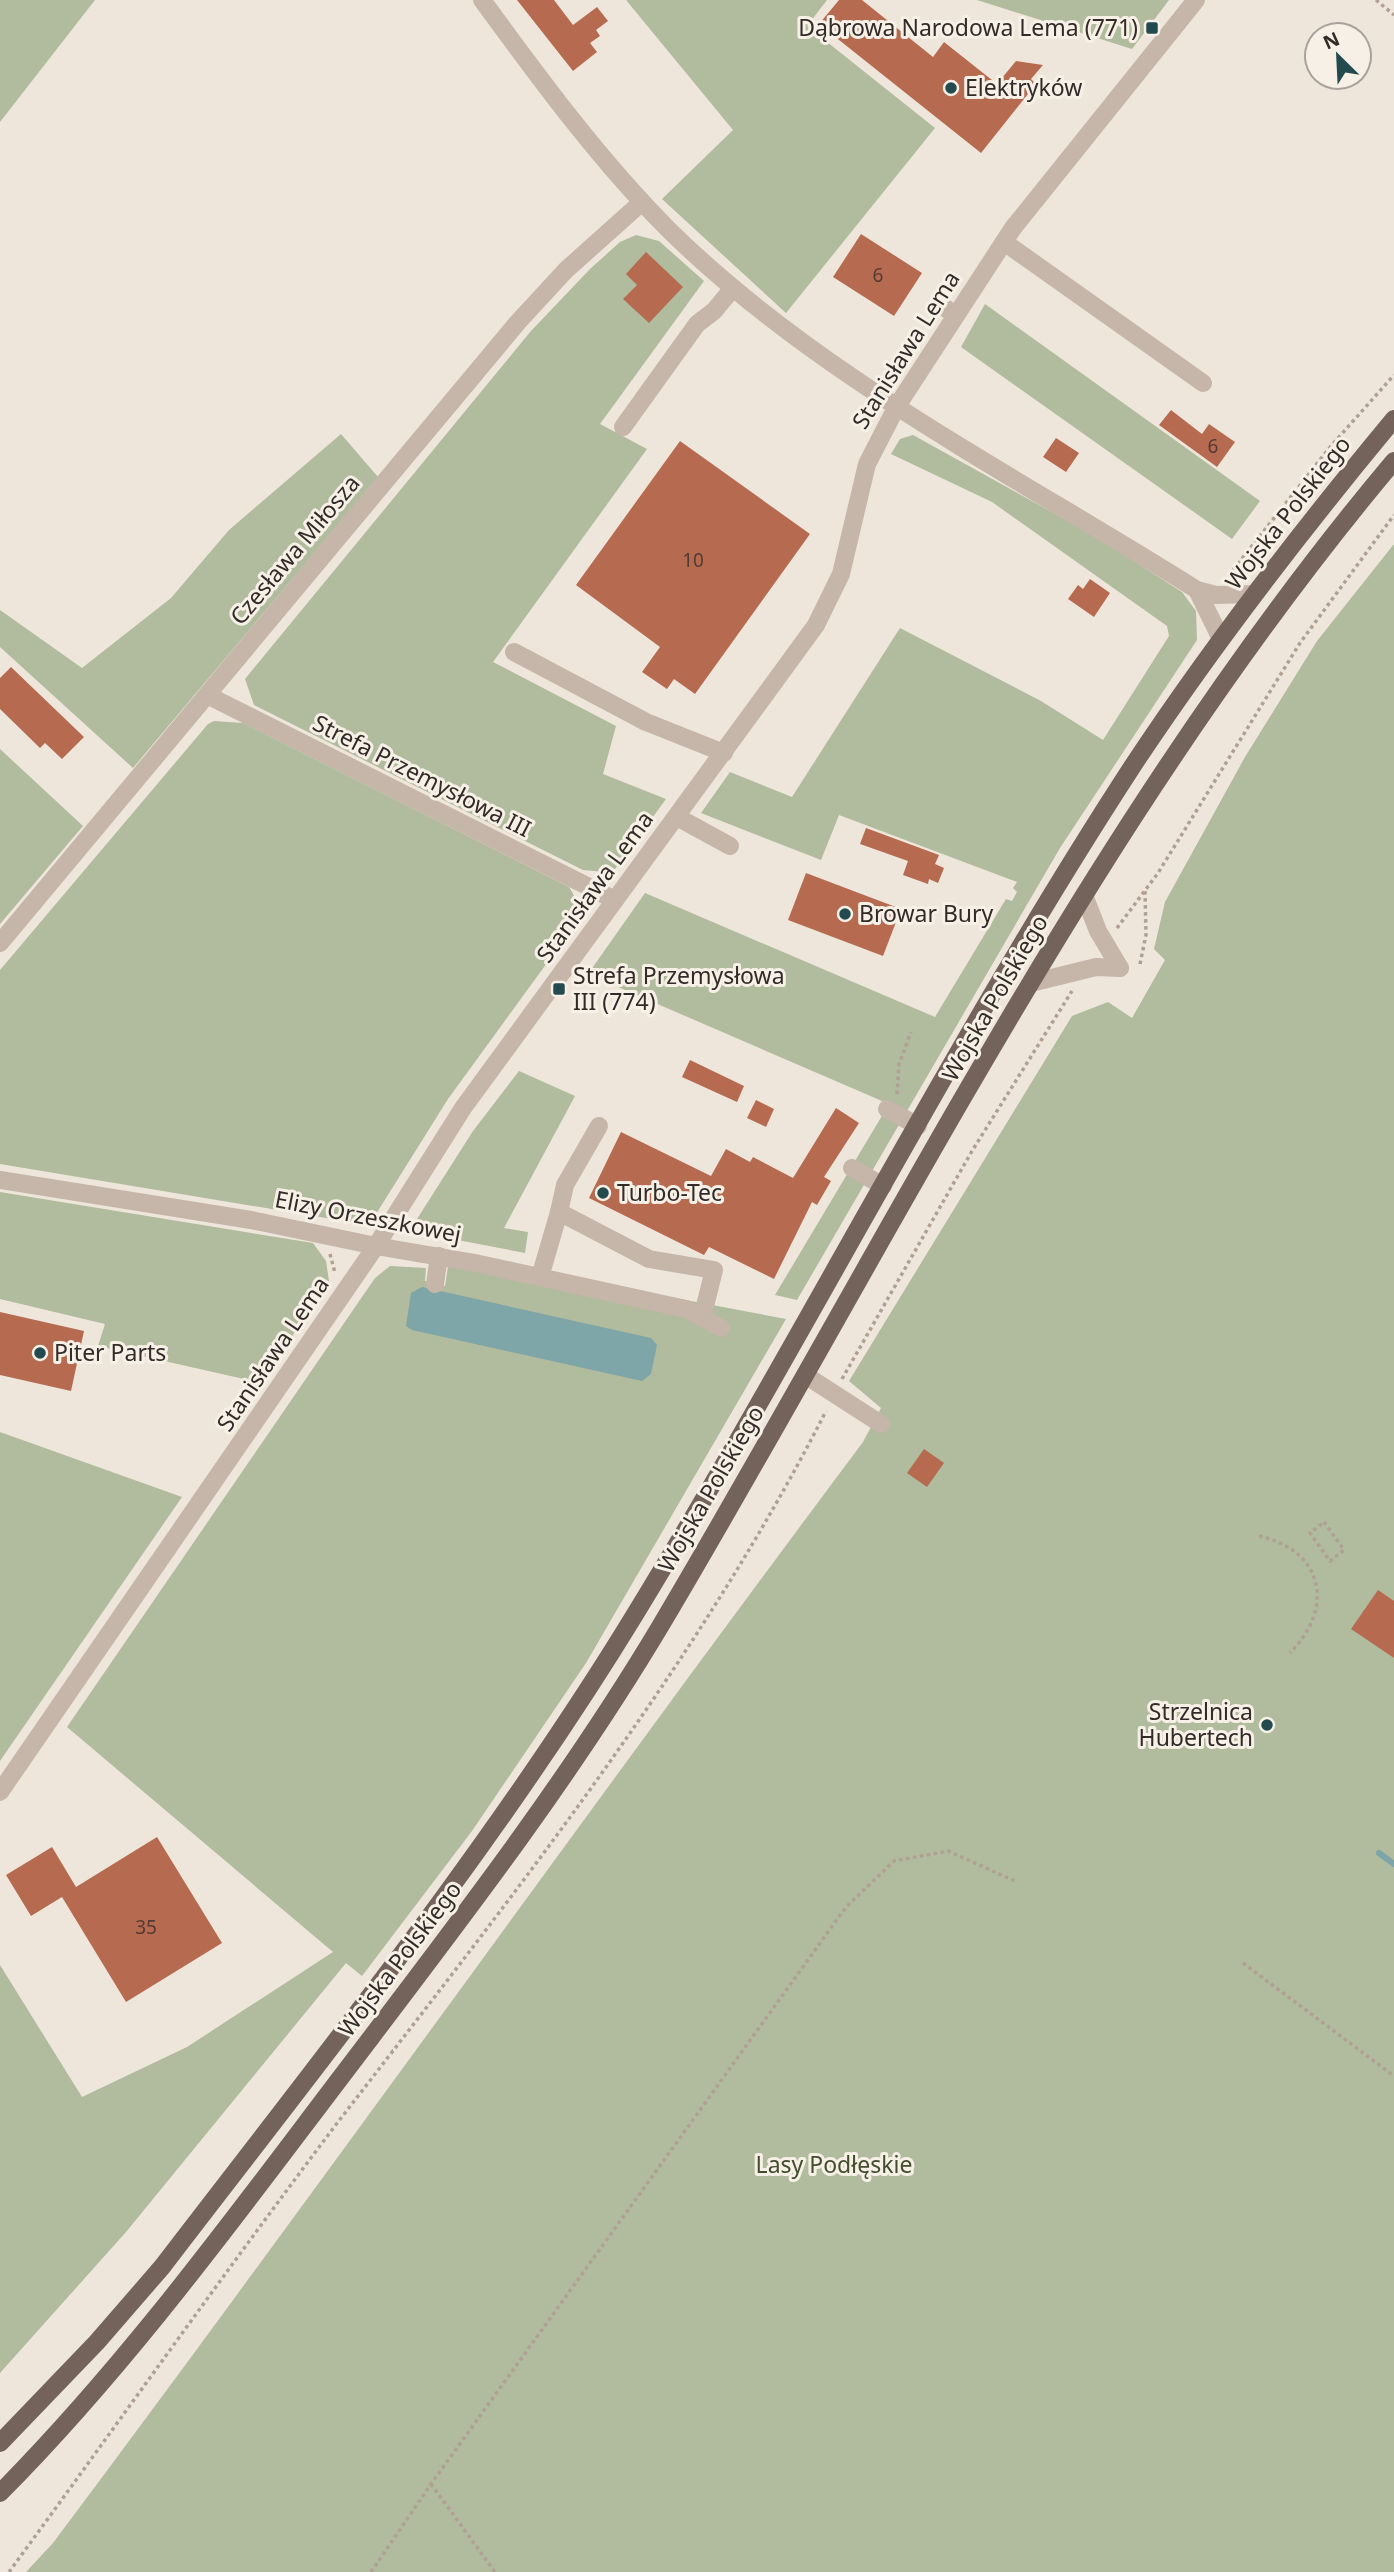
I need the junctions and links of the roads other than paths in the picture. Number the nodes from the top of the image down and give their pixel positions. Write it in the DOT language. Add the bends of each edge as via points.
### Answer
graph roads {
  1 [pos="482,0"];
  2 [pos="1196,0"];
  3 [pos="1054,147"];
  4 [pos="1069,159"];
  5 [pos="642,202"];
  6 [pos="1008,205"];
  7 [pos="1022,217"];
  8 [pos="1004,242"];
  9 [pos="733,288"];
  10 [pos="940,304"];
  11 [pos="956,315"];
  12 [pos="1203,383"];
  13 [pos="897,406"];
  14 [pos="1394,419"];
  15 [pos="623,427"];
  16 [pos="1394,461"];
  17 [pos="830,544"];
  18 [pos="848,548"];
  19 [pos="1197,590"];
  20 [pos="1254,594"];
  21 [pos="1221,639"];
  22 [pos="514,652"];
  23 [pos="207,695"];
  24 [pos="724,753"];
  25 [pos="677,817"];
  26 [pos="730,846"];
  27 [pos="1084,895"];
  28 [pos="615,900"];
  29 [pos="0,943"];
  30 [pos="1031,984"];
  31 [pos="892,1111"];
  32 [pos="598,1126"];
  33 [pos="918,1126"];
  34 [pos="852,1168"];
  35 [pos="0,1180"];
  36 [pos="883,1186"];
  37 [pos="559,1212"];
  38 [pos="376,1247"];
  39 [pos="439,1256"];
  40 [pos="540,1277"];
  41 [pos="435,1284"];
  42 [pos="702,1318"];
  43 [pos="720,1328"];
  44 [pos="805,1375"];
  45 [pos="881,1424"];
  46 [pos="0,1792"];
  47 [pos="0,2443"];
  48 [pos="0,2493"];
  1 -- 5 [label="street"];
  2 -- 4 [label="street, Stanisława Lema"];
  3 -- 4 [label="street"];
  4 -- 7 [label="street, Stanisława Lema"];
  5 -- 9 [label="street"];
  5 -- 23 [label="street, Czesława Miłosza" via="536,301"];
  6 -- 7 [label="street"];
  7 -- 8 [label="street, Stanisława Lema"];
  8 -- 11 [label="street, Stanisława Lema"];
  8 -- 12 [label="street"];
  9 -- 13 [label="street" via="781,327"];
  9 -- 15 [label="street" via="697,324"];
  10 -- 11 [label="street"];
  11 -- 13 [label="street, Stanisława Lema"];
  13 -- 18 [label="street, Stanisława Lema" via="867,464"];
  13 -- 19 [label="street"];
  14 -- 20 [label="main road, Wojska Polskiego"];
  16 -- 27 [label="main road, Wojska Polskiego" via="1231,671"];
  17 -- 18 [label="street"];
  18 -- 24 [label="street, Stanisława Lema" via="834,592 816,625"];
  19 -- 20 [label="street" via="1216,595"];
  19 -- 21 [label="street"];
  20 -- 21 [label="main road, Wojska Polskiego"];
  21 -- 33 [label="main road, Wojska Polskiego" via="1078,853"];
  22 -- 24 [label="street" via="646,722"];
  23 -- 28 [label="street, Strefa Przemysłowa III"];
  23 -- 29 [label="street, Czesława Miłosza"];
  24 -- 25 [label="street, Stanisława Lema"];
  25 -- 26 [label="street"];
  25 -- 28 [label="street, Stanisława Lema"];
  27 -- 30 [label="main road, Wojska Polskiego"];
  27 -- 30 [label="street" via="1120,968 1096,967"];
  28 -- 38 [label="street, Stanisława Lema" via="463,1108"];
  30 -- 44 [label="main road, Wojska Polskiego"];
  31 -- 33 [label="street"];
  32 -- 37 [label="street" via="565,1185"];
  33 -- 36 [label="main road, Wojska Polskiego"];
  34 -- 36 [label="street"];
  35 -- 38 [label="street, Elizy Orzeszkowej" via="251,1220"];
  36 -- 47 [label="main road, Wojska Polskiego" via="638,1611 526,1785 162,2267"];
  37 -- 40 [label="street"];
  37 -- 42 [label="street" via="649,1259 714,1270"];
  38 -- 39 [label="street, Elizy Orzeszkowej"];
  38 -- 46 [label="street, Stanisława Lema"];
  39 -- 40 [label="street, Elizy Orzeszkowej"];
  39 -- 41 [label="street"];
  40 -- 42 [label="street, Elizy Orzeszkowej" via="686,1309"];
  42 -- 43 [label="street, Elizy Orzeszkowej"];
  44 -- 45 [label="street"];
  44 -- 48 [label="main road, Wojska Polskiego" via="638,1663 513,1850 213,2246 79,2409"];
}
